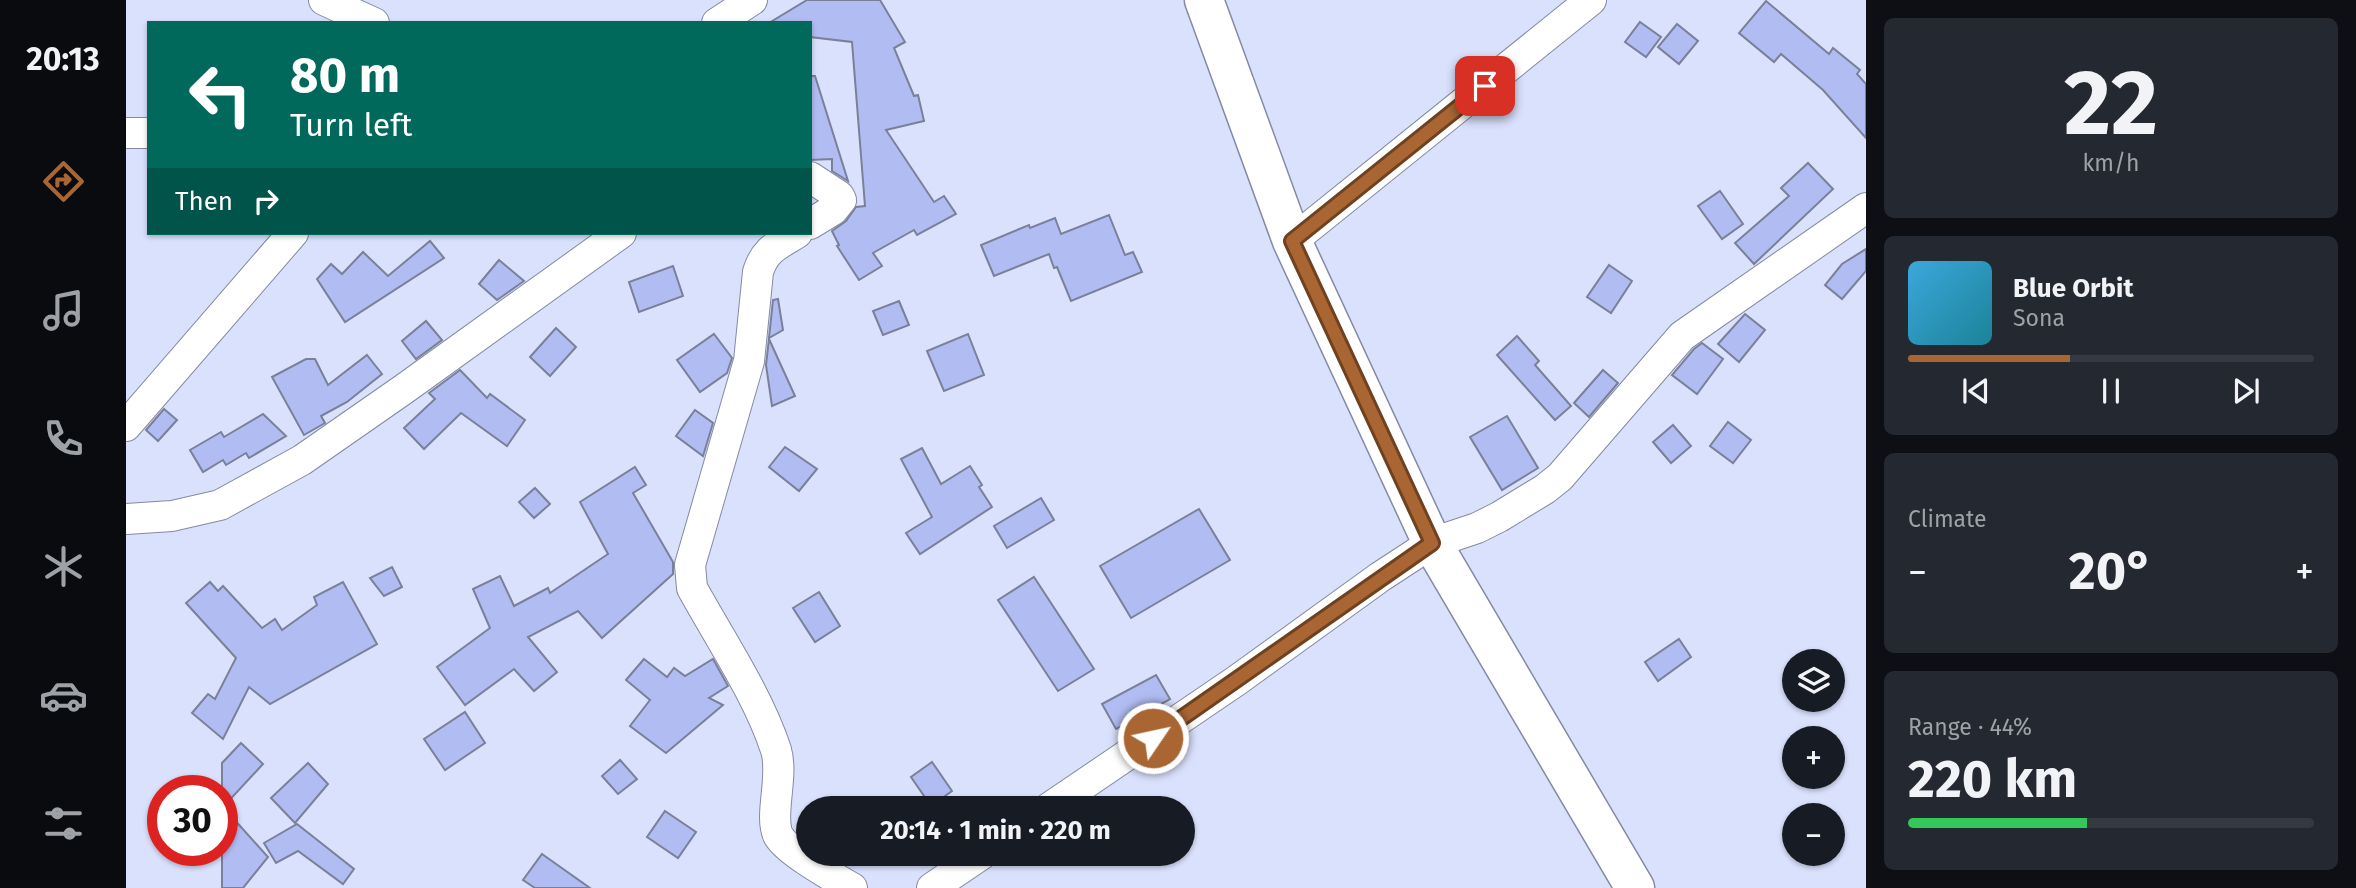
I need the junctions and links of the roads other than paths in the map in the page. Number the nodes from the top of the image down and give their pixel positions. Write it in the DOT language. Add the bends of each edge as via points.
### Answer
graph roads {
  1 [pos="324,0"];
  2 [pos="752,0"];
  3 [pos="1204,0"];
  4 [pos="1591,0"];
  5 [pos="370,21"];
  6 [pos="720,21"];
  7 [pos="126,133"];
  8 [pos="147,133"];
  9 [pos="812,178"];
  10 [pos="1866,208"];
  11 [pos="812,223"];
  12 [pos="291,235"];
  13 [pos="618,235"];
  14 [pos="794,235"];
  15 [pos="1292,241"];
  16 [pos="126,426"];
  17 [pos="126,519"];
  18 [pos="1432,543"];
  19 [pos="1067,796"];
  20 [pos="964,866"];
  21 [pos="852,888"];
  22 [pos="932,888"];
  23 [pos="1635,888"];
  1 -- 5 [label="street"];
  2 -- 6 [label="street"];
  3 -- 15 [label="highway"];
  4 -- 15 [label="street"];
  7 -- 8 [label="street"];
  9 -- 11 [label="street" via="841,200"];
  10 -- 18 [label="street" via="1682,336 1545,489 1477,528"];
  12 -- 16 [label="street"];
  13 -- 17 [label="street" via="302,460 220,505 172,516"];
  14 -- 21 [label="street" via="768,251 758,272 749,360 690,577 692,589 762,715 777,752 777,834 785,845"];
  15 -- 18 [label="highway"];
  18 -- 19 [label="street"];
  18 -- 23 [label="highway"];
  20 -- 22 [label="street"];
}
